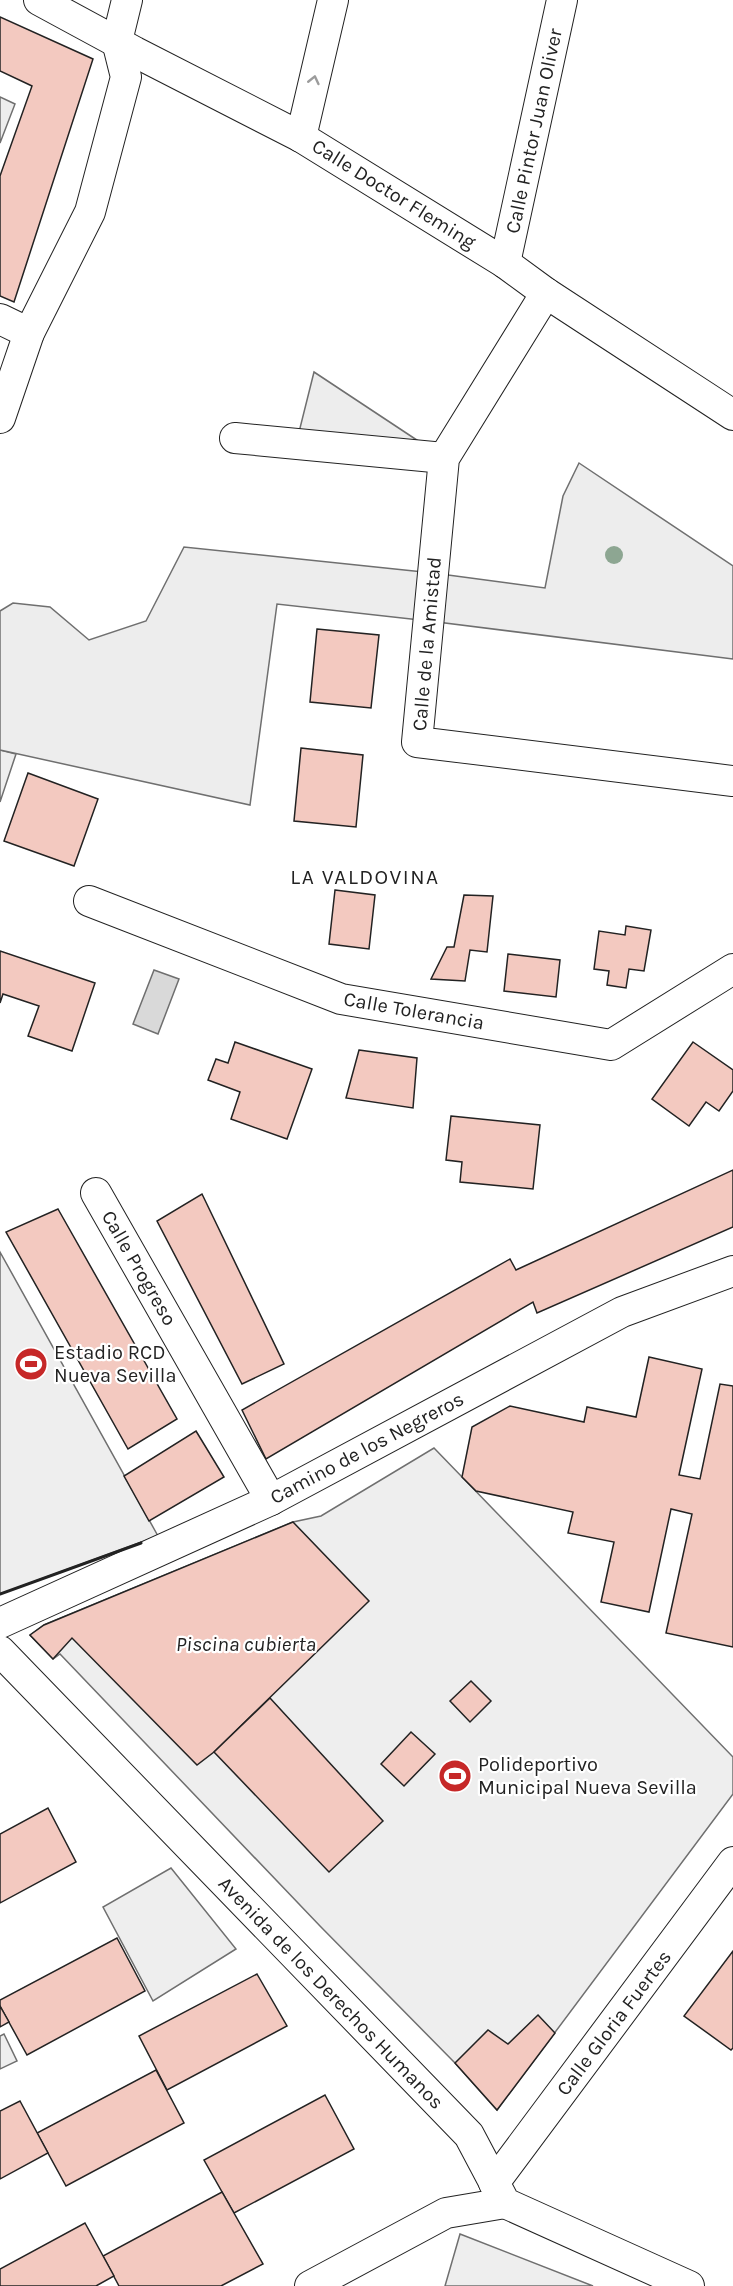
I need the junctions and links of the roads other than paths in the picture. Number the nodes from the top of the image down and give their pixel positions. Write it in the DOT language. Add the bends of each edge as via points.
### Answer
graph roads {
  1 [pos="39,0"];
  2 [pos="127,0"];
  3 [pos="333,0"];
  4 [pos="562,0"];
  5 [pos="117,41"];
  6 [pos="301,137"];
  7 [pos="505,263"];
  8 [pos="546,293"];
  9 [pos="0,319"];
  10 [pos="28,333"];
  11 [pos="733,415"];
  12 [pos="0,418"];
  13 [pos="235,438"];
  14 [pos="444,458"];
  15 [pos="733,781"];
  16 [pos="89,901"];
  17 [pos="733,969"];
  18 [pos="96,1193"];
  19 [pos="733,1271"];
  20 [pos="271,1500"];
  21 [pos="0,1623"];
  22 [pos="0,1651"];
  23 [pos="733,1862"];
  24 [pos="500,2193"];
  25 [pos="310,2286"];
  26 [pos="689,2286"];
  1 -- 5 [label="street, Calle Doctor Fleming"];
  2 -- 5 [label="street"];
  6 -- 3 [label="street, one-way"];
  4 -- 7 [label="street, Calle Pintor Juan Oliver"];
  5 -- 6 [label="street, Calle Doctor Fleming"];
  5 -- 10 [label="street" via="126,77 90,212"];
  6 -- 7 [label="street, Calle Doctor Fleming"];
  7 -- 8 [label="street, Calle Doctor Fleming"];
  8 -- 11 [label="street, Calle Doctor Fleming"];
  8 -- 14 [label="street, Calle de la Amistad"];
  9 -- 10 [label="street"];
  10 -- 12 [label="street"];
  13 -- 14 [label="street"];
  14 -- 15 [label="street, Calle de la Amistad" via="417,742"];
  16 -- 17 [label="street, Calle Tolerancia" via="341,999 611,1045"];
  18 -- 20 [label="street, Calle Progreso"];
  19 -- 20 [label="street, Camino de los Negreros" via="622,1312"];
  20 -- 21 [label="street, Camino de los Negreros"];
  22 -- 24 [label="street, Avenida de los Derechos Humanos" via="469,2135"];
  23 -- 24 [label="street, Calle Gloria Fuertes"];
  24 -- 25 [label="street" via="446,2213"];
  24 -- 26 [label="street"];
}
